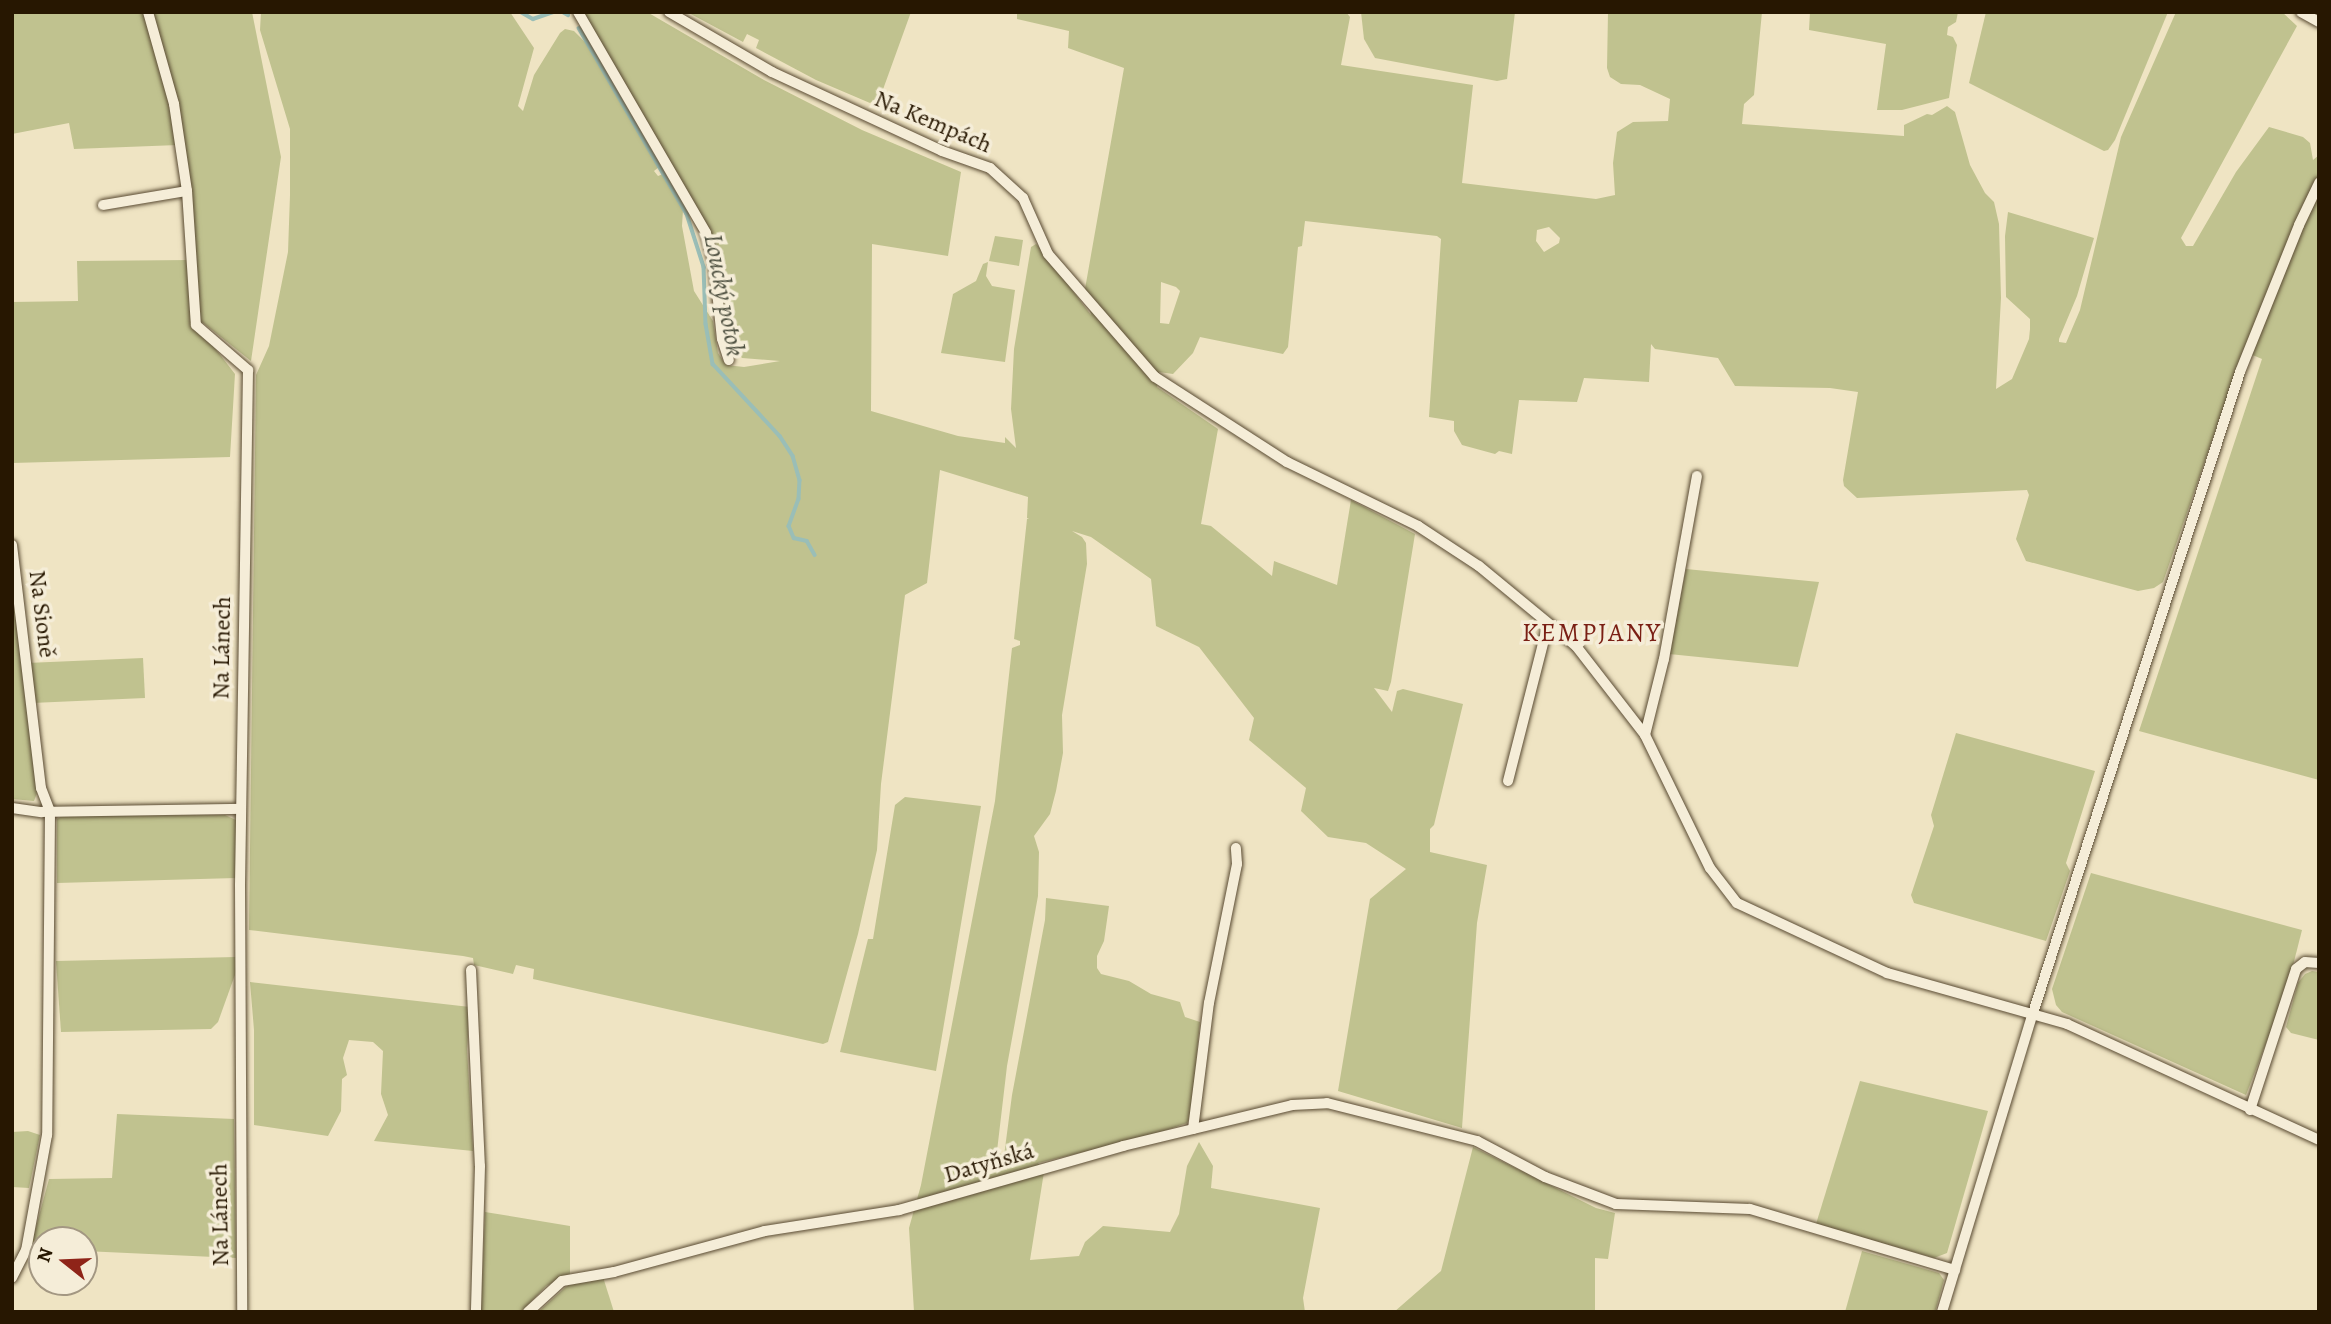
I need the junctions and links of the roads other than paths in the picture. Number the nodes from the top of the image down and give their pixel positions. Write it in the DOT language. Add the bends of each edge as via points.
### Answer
graph roads {
  1 [pos="148,12"];
  2 [pos="578,12"];
  3 [pos="669,12"];
  4 [pos="2301,12"];
  5 [pos="2319,22"];
  6 [pos="2319,183"];
  7 [pos="187,191"];
  8 [pos="103,205"];
  9 [pos="729,360"];
  10 [pos="1697,476"];
  11 [pos="12,545"];
  12 [pos="1548,624"];
  13 [pos="1645,735"];
  14 [pos="1508,781"];
  15 [pos="12,808"];
  16 [pos="240,809"];
  17 [pos="50,812"];
  18 [pos="1236,848"];
  19 [pos="2319,963"];
  20 [pos="471,970"];
  21 [pos="2033,1013"];
  22 [pos="2250,1110"];
  23 [pos="1193,1129"];
  24 [pos="2319,1140"];
  25 [pos="1955,1270"];
  26 [pos="12,1278"];
  27 [pos="242,1312"];
  28 [pos="476,1312"];
  29 [pos="528,1312"];
  30 [pos="1942,1312"];
  1 -- 7 [label="street, Na Lánech" via="174,104"];
  2 -- 9 [label="street" via="706,233"];
  3 -- 12 [label="street, Na Kempách" via="772,72 990,168 1023,198 1048,254 1155,377 1287,462 1418,526 1479,566"];
  4 -- 5 [label="street"];
  6 -- 21 [label="street" via="2240,372"];
  7 -- 8 [label="street"];
  7 -- 16 [label="street, Na Lánech" via="197,325 248,370"];
  10 -- 13 [label="street" via="1667,647"];
  11 -- 17 [label="street, Na Sioně" via="41,788"];
  12 -- 13 [label="street, Na Kempách" via="1588,658"];
  12 -- 14 [label="street"];
  13 -- 21 [label="street, Na Kempách" via="1710,868 1737,903 1887,973"];
  15 -- 17 [label="street"];
  16 -- 17 [label="street"];
  16 -- 27 [label="street, Na Lánech"];
  17 -- 26 [label="street, Na Sioně" via="47,1136 26,1250"];
  18 -- 23 [label="street"];
  19 -- 22 [label="street" via="2305,962 2296,969"];
  20 -- 28 [label="street" via="480,1166"];
  21 -- 22 [label="street, Na Kempách"];
  21 -- 25 [label="street"];
  22 -- 24 [label="street, Na Kempách"];
  23 -- 25 [label="street, Datyňská" via="1292,1105 1327,1103 1476,1141 1545,1177 1616,1204 1750,1209"];
  23 -- 29 [label="street, Datyňská" via="900,1210 765,1231 614,1272 562,1281"];
  25 -- 30 [label="street"];
}
